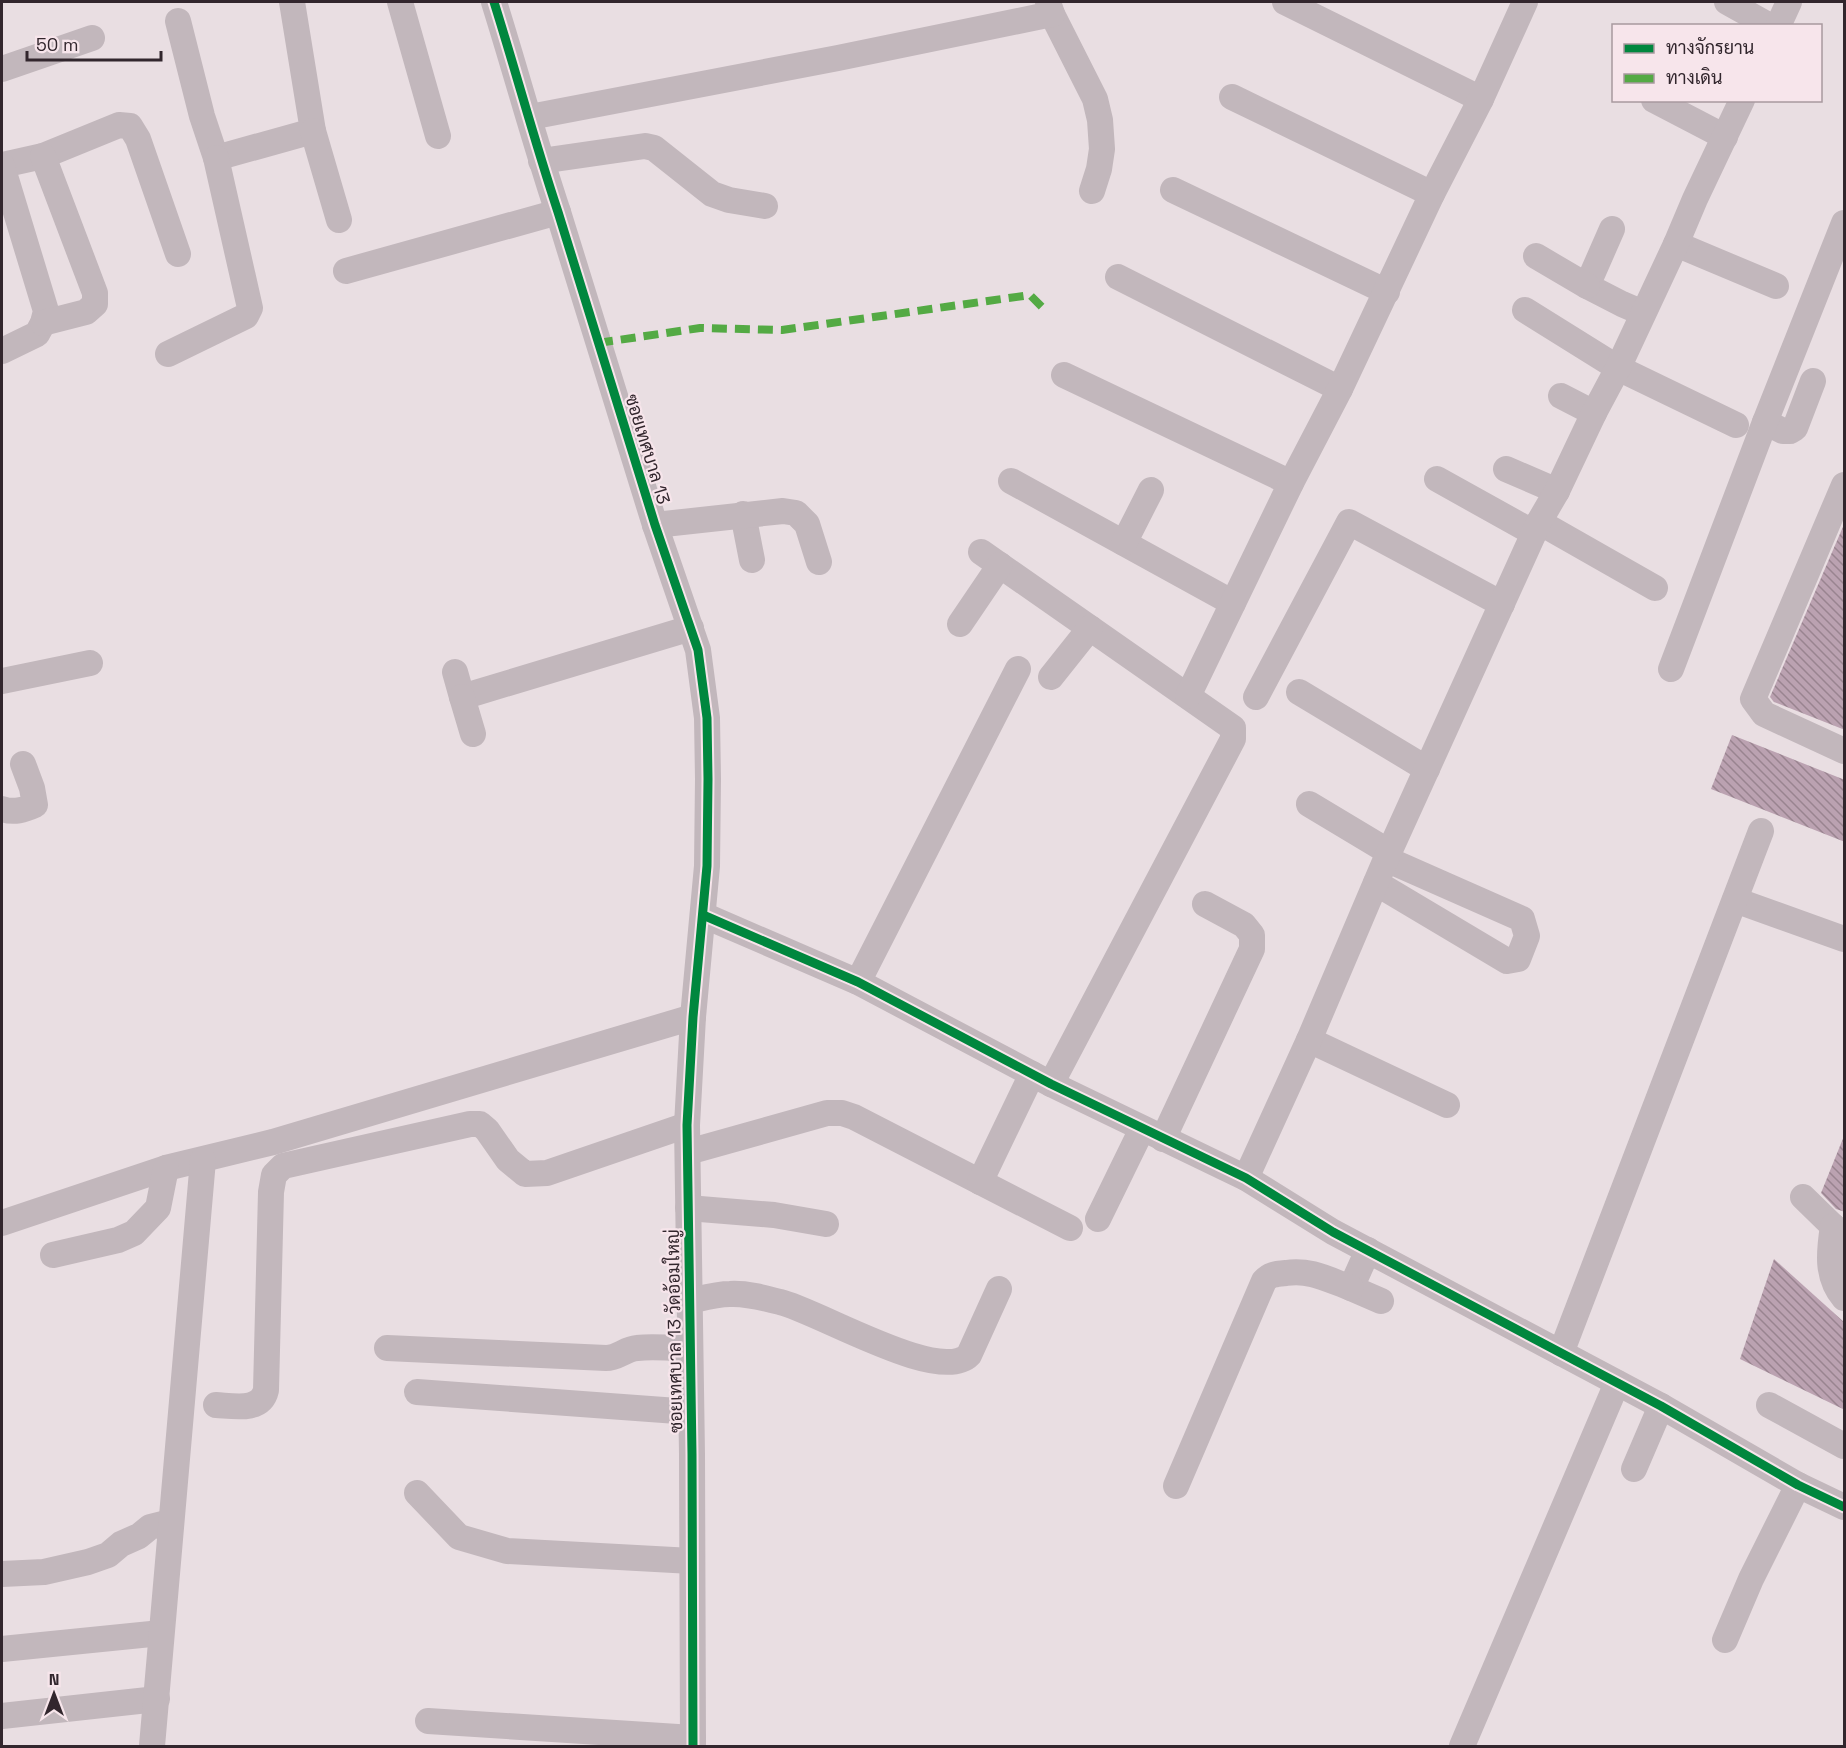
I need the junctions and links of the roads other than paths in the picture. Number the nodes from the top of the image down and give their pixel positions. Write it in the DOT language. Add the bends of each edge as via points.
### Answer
graph roads {
  1 [pos="292,2"];
  2 [pos="400,2"];
  3 [pos="494,2"];
  4 [pos="1285,2"];
  5 [pos="1523,2"];
  6 [pos="1727,2"];
  7 [pos="1789,2"];
  8 [pos="1050,8"];
  9 [pos="178,21"];
  10 [pos="1766,24"];
  11 [pos="1779,24"];
  12 [pos="92,38"];
  13 [pos="2,69"];
  14 [pos="1232,97"];
  15 [pos="1481,99"];
  16 [pos="1658,102"];
  17 [pos="1741,102"];
  18 [pos="530,117"];
  19 [pos="313,131"];
  20 [pos="438,136"];
  21 [pos="1725,137"];
  22 [pos="44,156"];
  23 [pos="216,158"];
  24 [pos="541,161"];
  25 [pos="2,166"];
  26 [pos="1173,190"];
  27 [pos="1092,191"];
  28 [pos="1432,194"];
  29 [pos="765,206"];
  30 [pos="558,212"];
  31 [pos="339,220"];
  32 [pos="1845,223"];
  33 [pos="1612,230"];
  34 [pos="1676,244"];
  35 [pos="178,254"];
  36 [pos="1536,256"];
  37 [pos="346,271"];
  38 [pos="1118,277"];
  39 [pos="1587,286"];
  40 [pos="1776,286"];
  41 [pos="1386,292"];
  42 [pos="1525,310"];
  43 [pos="1643,313"];
  44 [pos="43,322"];
  45 [pos="2,351"];
  46 [pos="168,354"];
  47 [pos="1618,368"];
  48 [pos="1064,375"];
  49 [pos="1813,381"];
  50 [pos="1340,389"];
  51 [pos="1561,396"];
  52 [pos="1594,413"];
  53 [pos="1765,422"];
  54 [pos="1737,425"];
  55 [pos="1506,469"];
  56 [pos="1437,479"];
  57 [pos="1011,481"];
  58 [pos="1291,483"];
  59 [pos="1845,485"];
  60 [pos="1151,490"];
  61 [pos="1557,491"];
  62 [pos="743,514"];
  63 [pos="655,525"];
  64 [pos="1537,527"];
  65 [pos="1124,543"];
  66 [pos="752,560"];
  67 [pos="819,562"];
  68 [pos="1655,588"];
  69 [pos="1233,603"];
  70 [pos="1503,604"];
  71 [pos="960,624"];
  72 [pos="691,628"];
  73 [pos="1090,628"];
  74 [pos="90,663"];
  75 [pos="1018,669"];
  76 [pos="1671,669"];
  77 [pos="456,672"];
  78 [pos="1051,677"];
  79 [pos="2,681"];
  80 [pos="1299,692"];
  81 [pos="1188,696"];
  82 [pos="462,697"];
  83 [pos="1256,697"];
  84 [pos="473,734"];
  85 [pos="1845,751"];
  86 [pos="23,764"];
  87 [pos="1427,769"];
  88 [pos="1309,804"];
  89 [pos="2,809"];
  90 [pos="1761,831"];
  91 [pos="1388,856"];
  92 [pos="1376,883"];
  93 [pos="1735,900"];
  94 [pos="1205,904"];
  95 [pos="703,915"];
  96 [pos="1845,939"];
  97 [pos="858,982"];
  98 [pos="693,1017"];
  99 [pos="1309,1040"];
  100 [pos="1041,1079"];
  101 [pos="1447,1106"];
  102 [pos="687,1125"];
  103 [pos="1153,1134"];
  104 [pos="688,1152"];
  105 [pos="203,1160"];
  106 [pos="166,1168"];
  107 [pos="1246,1178"];
  108 [pos="980,1182"];
  109 [pos="1803,1197"];
  110 [pos="688,1208"];
  111 [pos="1098,1219"];
  112 [pos="2,1223"];
  113 [pos="826,1224"];
  114 [pos="1070,1228"];
  115 [pos="1839,1231"];
  116 [pos="1368,1250"];
  117 [pos="53,1255"];
  118 [pos="1352,1288"];
  119 [pos="999,1289"];
  120 [pos="1845,1298"];
  121 [pos="690,1301"];
  122 [pos="1381,1301"];
  123 [pos="387,1348"];
  124 [pos="690,1349"];
  125 [pos="1561,1353"];
  126 [pos="1617,1383"];
  127 [pos="417,1392"];
  128 [pos="216,1405"];
  129 [pos="1769,1405"];
  130 [pos="1661,1406"];
  131 [pos="691,1412"];
  132 [pos="1845,1446"];
  133 [pos="1634,1469"];
  134 [pos="1798,1485"];
  135 [pos="1176,1486"];
  136 [pos="417,1493"];
  137 [pos="1845,1507"];
  138 [pos="170,1522"];
  139 [pos="692,1561"];
  140 [pos="2,1574"];
  141 [pos="161,1633"];
  142 [pos="1725,1640"];
  143 [pos="2,1649"];
  144 [pos="157,1700"];
  145 [pos="2,1716"];
  146 [pos="428,1721"];
  147 [pos="544,1738"];
  148 [pos="693,1742"];
  149 [pos="152,1746"];
  150 [pos="1462,1746"];
  1 -- 19 [label="street"];
  2 -- 20 [label="street"];
  3 -- 18 [label="street, ซอยเทศบาล 13"];
  4 -- 15 [label="street"];
  5 -- 15 [label="street"];
  6 -- 10 [label="street"];
  7 -- 11 [label="street"];
  8 -- 18 [label="street" via="838,58"];
  8 -- 27 [label="street" via="1095,99 1100,120 1100,169"];
  9 -- 23 [label="street"];
  12 -- 13 [label="street"];
  14 -- 28 [label="street"];
  15 -- 28 [label="street"];
  16 -- 21 [label="street"];
  17 -- 21 [label="street"];
  18 -- 24 [label="street, ซอยเทศบาล 13"];
  19 -- 23 [label="street"];
  19 -- 31 [label="street"];
  21 -- 34 [label="street"];
  22 -- 25 [label="street"];
  22 -- 35 [label="street" via="119,125 130,126"];
  22 -- 44 [label="street" via="95,293 95,304 86,312"];
  23 -- 46 [label="street" via="250,308 246,316"];
  24 -- 29 [label="street" via="645,146 654,148 712,194"];
  24 -- 30 [label="street, ซอยเทศบาล 13"];
  25 -- 44 [label="street" via="46,311"];
  26 -- 41 [label="street"];
  28 -- 41 [label="street"];
  30 -- 37 [label="street"];
  30 -- 63 [label="street, ซอยเทศบาล 13"];
  32 -- 53 [label="street"];
  33 -- 39 [label="street"];
  34 -- 40 [label="street"];
  34 -- 43 [label="street"];
  36 -- 39 [label="street"];
  38 -- 50 [label="street"];
  39 -- 43 [label="street"];
  41 -- 50 [label="street"];
  42 -- 47 [label="street"];
  43 -- 47 [label="street"];
  44 -- 45 [label="street" via="36,334"];
  47 -- 52 [label="street"];
  47 -- 54 [label="street"];
  48 -- 58 [label="street"];
  49 -- 53 [label="street" via="1795,428 1784,430"];
  50 -- 58 [label="street"];
  51 -- 52 [label="street"];
  52 -- 61 [label="street"];
  53 -- 76 [label="street"];
  55 -- 61 [label="street"];
  56 -- 64 [label="street"];
  57 -- 65 [label="street"];
  58 -- 69 [label="street"];
  59 -- 85 [label="street" via="1753,699 1764,714"];
  60 -- 65 [label="street"];
  61 -- 64 [label="street"];
  62 -- 63 [label="street"];
  62 -- 66 [label="street"];
  62 -- 67 [label="street" via="796,513 807,524"];
  63 -- 72 [label="street, ซอยเทศบาล 13"];
  64 -- 68 [label="street"];
  64 -- 70 [label="street"];
  65 -- 69 [label="street"];
  69 -- 81 [label="street"];
  70 -- 83 [label="street" via="1349,522"];
  70 -- 87 [label="street"];
  71 -- 73 [label="street" via="991,559"];
  72 -- 82 [label="street"];
  72 -- 95 [label="street, ซอยเทศบาล 13" via="698,650 707,718 707,866"];
  73 -- 78 [label="street"];
  73 -- 81 [label="street"];
  74 -- 79 [label="street"];
  75 -- 97 [label="street"];
  77 -- 82 [label="street"];
  80 -- 87 [label="street"];
  81 -- 100 [label="street" via="1233,728 1233,739"];
  82 -- 84 [label="street"];
  86 -- 89 [label="street" via="35,805 23,810"];
  87 -- 91 [label="street"];
  88 -- 91 [label="street"];
  90 -- 93 [label="street"];
  91 -- 92 [label="street"];
  91 -- 92 [label="street" via="1522,919 1527,936 1518,959 1507,961"];
  92 -- 99 [label="street"];
  93 -- 96 [label="street"];
  93 -- 125 [label="street"];
  94 -- 103 [label="street" via="1244,926 1252,935 1252,949"];
  95 -- 97 [label="street"];
  95 -- 98 [label="street, ซอยเทศบาล 13 วัดอ้อมใหญ่"];
  97 -- 100 [label="street"];
  98 -- 102 [label="street, ซอยเทศบาล 13 วัดอ้อมใหญ่"];
  98 -- 105 [label="street"];
  99 -- 101 [label="street"];
  99 -- 107 [label="street"];
  100 -- 103 [label="street"];
  100 -- 108 [label="street"];
  102 -- 104 [label="street, ซอยเทศบาล 13 วัดอ้อมใหญ่"];
  102 -- 128 [label="street" via="547,1173 525,1174 508,1160 480,1124 283,1166 274,1175 271,1192 264,1398 246,1406"];
  103 -- 107 [label="street"];
  103 -- 111 [label="street"];
  104 -- 108 [label="street" via="827,1113 842,1113"];
  104 -- 110 [label="street, ซอยเทศบาล 13 วัดอ้อมใหญ่"];
  105 -- 106 [label="street"];
  105 -- 138 [label="street"];
  106 -- 112 [label="street"];
  106 -- 117 [label="street" via="158,1208 134,1233"];
  107 -- 116 [label="street"];
  108 -- 114 [label="street"];
  109 -- 115 [label="street"];
  110 -- 113 [label="street"];
  110 -- 121 [label="street, ซอยเทศบาล 13 วัดอ้อมใหญ่"];
  115 -- 120 [label="street" via="1829,1249 1831,1276"];
  116 -- 118 [label="street"];
  116 -- 125 [label="street"];
  118 -- 122 [label="street"];
  118 -- 135 [label="street" via="1304,1271 1275,1274 1264,1281"];
  119 -- 121 [label="street" via="969,1356 957,1362 900,1352 783,1302 730,1293"];
  121 -- 124 [label="street, ซอยเทศบาล 13 วัดอ้อมใหญ่"];
  123 -- 124 [label="street" via="606,1358 636,1347"];
  124 -- 131 [label="street, ซอยเทศบาล 13 วัดอ้อมใหญ่"];
  125 -- 126 [label="street"];
  126 -- 130 [label="street"];
  126 -- 150 [label="street"];
  127 -- 131 [label="street"];
  129 -- 132 [label="street"];
  130 -- 133 [label="street"];
  130 -- 134 [label="street"];
  131 -- 139 [label="street, ซอยเทศบาล 13 วัดอ้อมใหญ่"];
  134 -- 137 [label="street"];
  134 -- 142 [label="street"];
  136 -- 139 [label="street" via="459,1537 507,1551"];
  138 -- 140 [label="street" via="150,1527 108,1555 88,1562 44,1572"];
  138 -- 141 [label="street"];
  139 -- 148 [label="street, ซอยเทศบาล 13 วัดอ้อมใหญ่"];
  141 -- 143 [label="street"];
  141 -- 144 [label="street"];
  144 -- 145 [label="street"];
  144 -- 149 [label="street"];
  146 -- 147 [label="street"];
  147 -- 148 [label="street"];
}
